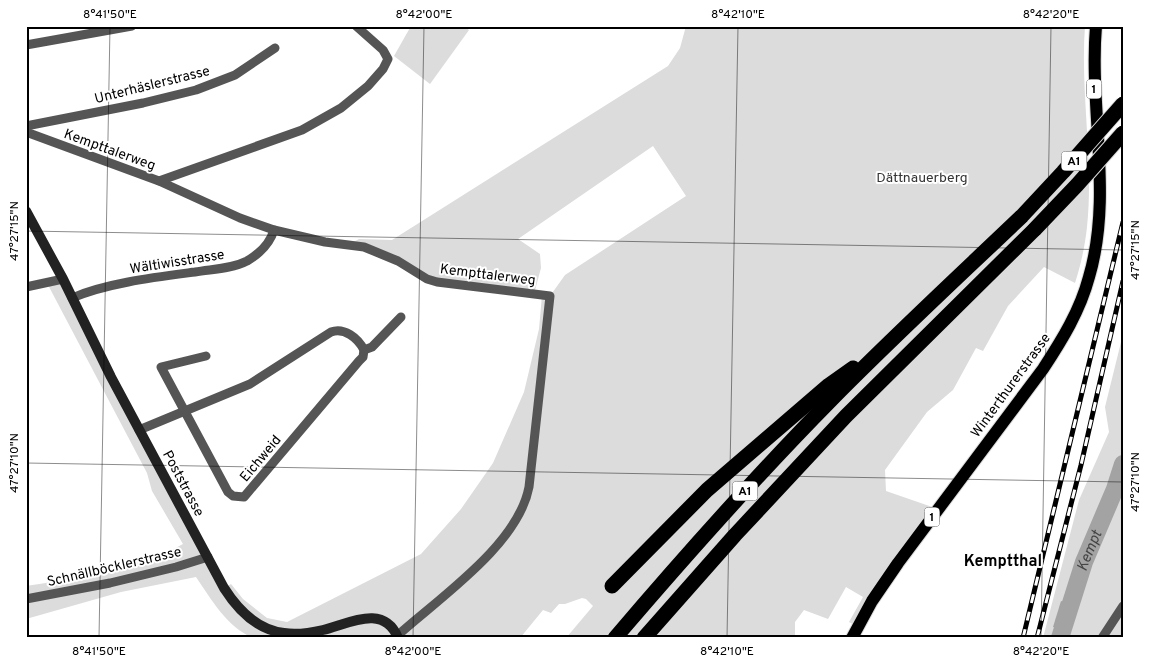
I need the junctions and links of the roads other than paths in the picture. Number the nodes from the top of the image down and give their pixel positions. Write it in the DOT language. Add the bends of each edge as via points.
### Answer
graph roads {
  1 [pos="132,26"];
  2 [pos="356,26"];
  3 [pos="1096,26"];
  4 [pos="26,45"];
  5 [pos="275,48"];
  6 [pos="1123,104"];
  7 [pos="26,126"];
  8 [pos="26,132"];
  9 [pos="1123,133"];
  10 [pos="159,181"];
  11 [pos="26,211"];
  12 [pos="31,230"];
  13 [pos="274,230"];
  14 [pos="63,279"];
  15 [pos="26,287"];
  16 [pos="72,298"];
  17 [pos="401,317"];
  18 [pos="364,350"];
  19 [pos="882,350"];
  20 [pos="206,356"];
  21 [pos="184,411"];
  22 [pos="140,430"];
  23 [pos="208,557"];
  24 [pos="612,586"];
  25 [pos="26,599"];
  26 [pos="1123,606"];
  27 [pos="663,616"];
  28 [pos="398,637"];
  29 [pos="615,638"];
  30 [pos="644,638"];
  31 [pos="651,638"];
  32 [pos="852,638"];
  33 [pos="1102,638"];
  1 -- 4 [label="street"];
  2 -- 10 [label="street" via="383,50 388,59 368,86 340,108 302,130"];
  3 -- 32 [label="main road, Winterthurerstrasse / 1" via="1094,83 1099,217 1084,295 1043,369 898,563"];
  5 -- 7 [label="street, Unterhäslerstrasse" via="244,69 208,86 143,103"];
  6 -- 19 [label="highway, A1, bridge" via="1022,216"];
  8 -- 10 [label="street, Kempttalerweg"];
  9 -- 27 [label="highway, A1, bridge" via="1035,229 840,422"];
  10 -- 13 [label="street, Kempttalerweg"];
  11 -- 12 [label="street, Poststrasse"];
  12 -- 14 [label="street, Poststrasse"];
  13 -- 16 [label="street, Wältiwisstrasse" via="262,250 238,264 132,282"];
  13 -- 28 [label="street, Kempttalerweg" via="364,247 437,282 550,296 529,487 524,505 513,525 475,569"];
  14 -- 15 [label="street"];
  14 -- 16 [label="street, Poststrasse"];
  16 -- 22 [label="street, Poststrasse"];
  17 -- 18 [label="street, Eichweid" via="372,347"];
  18 -- 21 [label="street" via="345,332 331,332 250,384"];
  18 -- 21 [label="street, Eichweid" via="359,362 244,497 228,492"];
  19 -- 24 [label="highway" via="829,385 733,468"];
  19 -- 29 [label="highway, A1" via="762,473"];
  20 -- 21 [label="street, Eichweid" via="161,367"];
  21 -- 22 [label="street"];
  22 -- 23 [label="street, Poststrasse"];
  23 -- 25 [label="street, Schnällböcklerstrasse" via="118,581"];
  23 -- 28 [label="street, Poststrasse" via="237,606 267,629 302,634 374,618 389,624"];
  26 -- 33 [label="street"];
  27 -- 30 [label="highway, A1"];
  27 -- 31 [label="highway, A1"];
}
